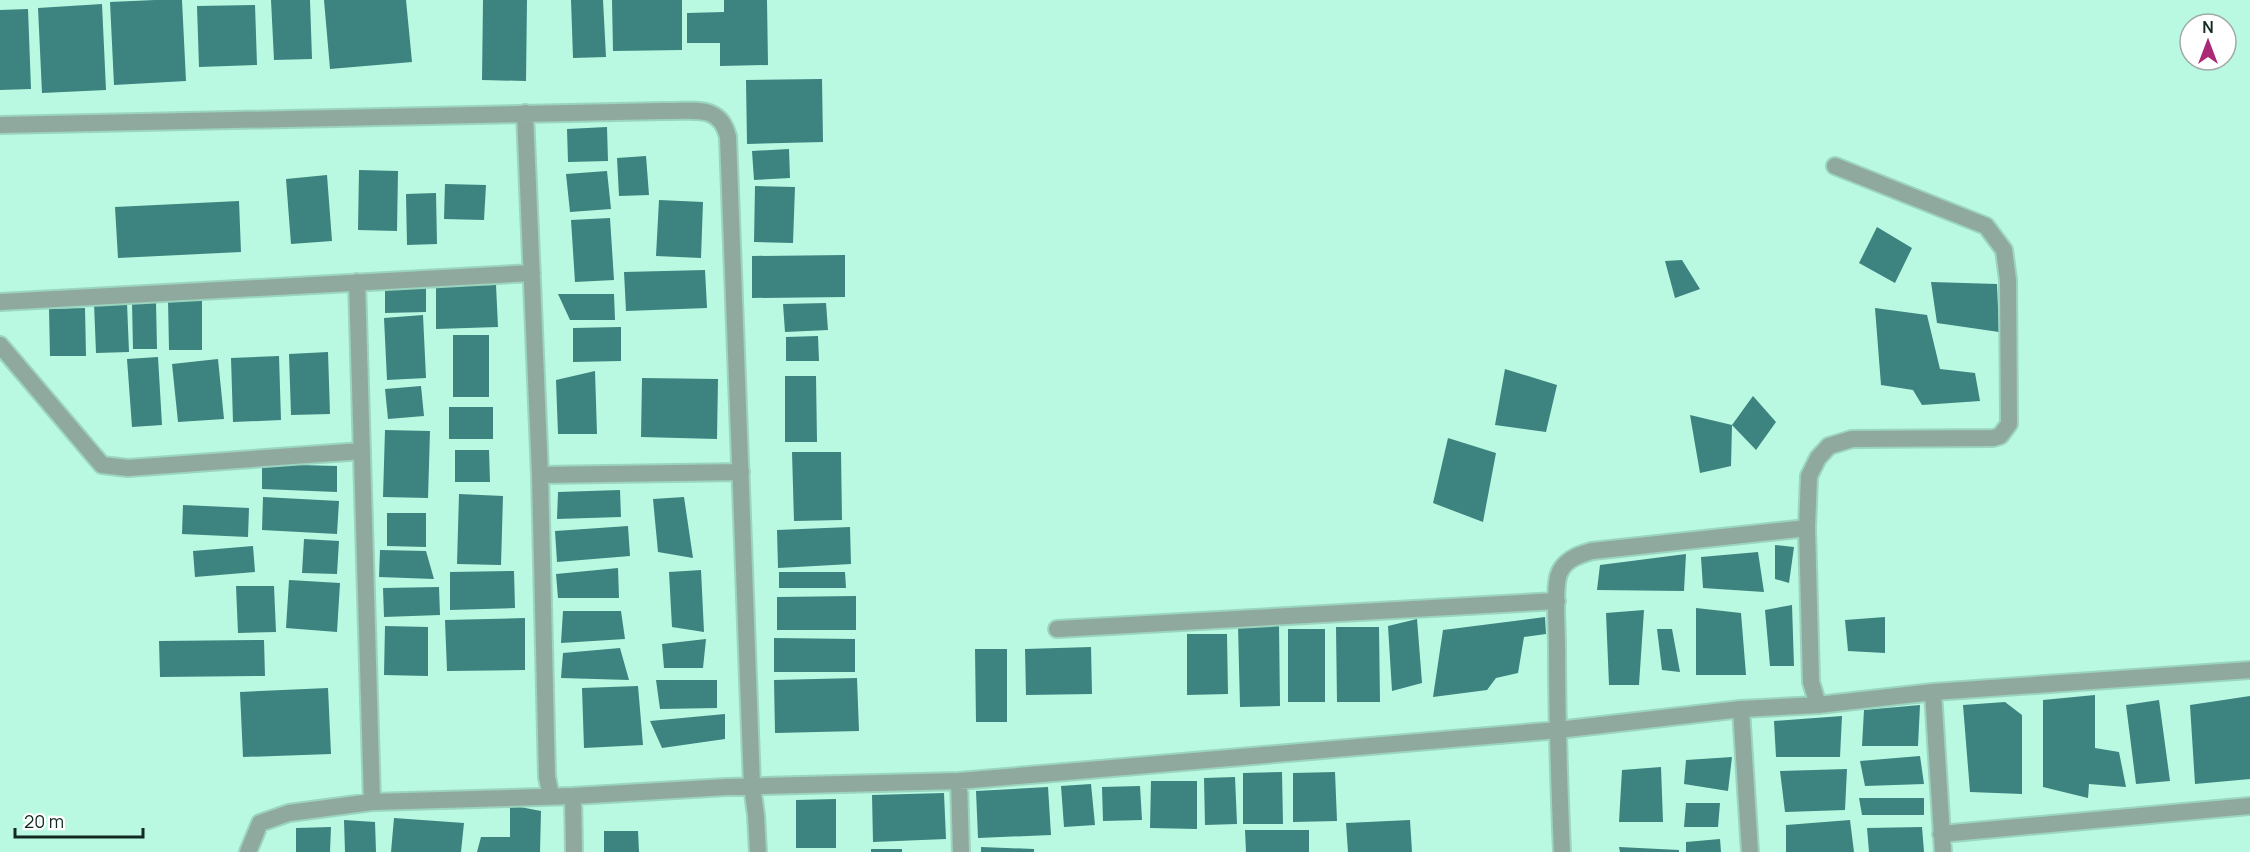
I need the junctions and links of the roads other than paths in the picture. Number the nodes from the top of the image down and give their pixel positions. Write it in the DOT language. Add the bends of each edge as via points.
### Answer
graph roads {
  1 [pos="525,113"];
  2 [pos="0,125"];
  3 [pos="1835,166"];
  4 [pos="532,273"];
  5 [pos="357,282"];
  6 [pos="0,302"];
  7 [pos="0,345"];
  8 [pos="362,451"];
  9 [pos="741,472"];
  10 [pos="540,475"];
  11 [pos="1807,528"];
  12 [pos="1557,601"];
  13 [pos="1057,629"];
  14 [pos="2250,670"];
  15 [pos="1933,692"];
  16 [pos="1818,705"];
  17 [pos="1741,709"];
  18 [pos="1558,730"];
  19 [pos="959,781"];
  20 [pos="752,786"];
  21 [pos="551,796"];
  22 [pos="573,796"];
  23 [pos="372,802"];
  24 [pos="2250,806"];
  25 [pos="1941,834"];
  26 [pos="248,852"];
  27 [pos="574,852"];
  28 [pos="758,852"];
  29 [pos="961,852"];
  30 [pos="1562,852"];
  31 [pos="1750,852"];
  32 [pos="1943,852"];
  1 -- 2 [label="street"];
  1 -- 4 [label="street"];
  1 -- 9 [label="street" via="712,112 722,120 728,137"];
  3 -- 11 [label="street" via="1986,226 2004,250 2008,280 2009,424 2000,436 1993,438 1852,439 1829,446 1809,476"];
  4 -- 5 [label="street"];
  4 -- 10 [label="street"];
  5 -- 6 [label="street"];
  5 -- 8 [label="street"];
  7 -- 8 [label="street" via="102,465 128,468"];
  8 -- 23 [label="street"];
  9 -- 10 [label="street"];
  9 -- 20 [label="street"];
  10 -- 21 [label="street" via="547,777"];
  11 -- 12 [label="street" via="1578,555 1567,562 1558,576"];
  11 -- 16 [label="street" via="1811,682"];
  12 -- 13 [label="street"];
  12 -- 18 [label="street"];
  14 -- 15 [label="street"];
  15 -- 16 [label="street"];
  15 -- 25 [label="street"];
  16 -- 17 [label="street"];
  17 -- 18 [label="street"];
  17 -- 31 [label="street"];
  18 -- 19 [label="street"];
  18 -- 30 [label="street"];
  19 -- 20 [label="street"];
  19 -- 29 [label="street"];
  20 -- 22 [label="street"];
  20 -- 28 [label="street"];
  21 -- 22 [label="street"];
  21 -- 23 [label="street"];
  22 -- 27 [label="street"];
  23 -- 26 [label="street" via="289,813 260,823"];
  24 -- 25 [label="street"];
  25 -- 32 [label="street"];
}
